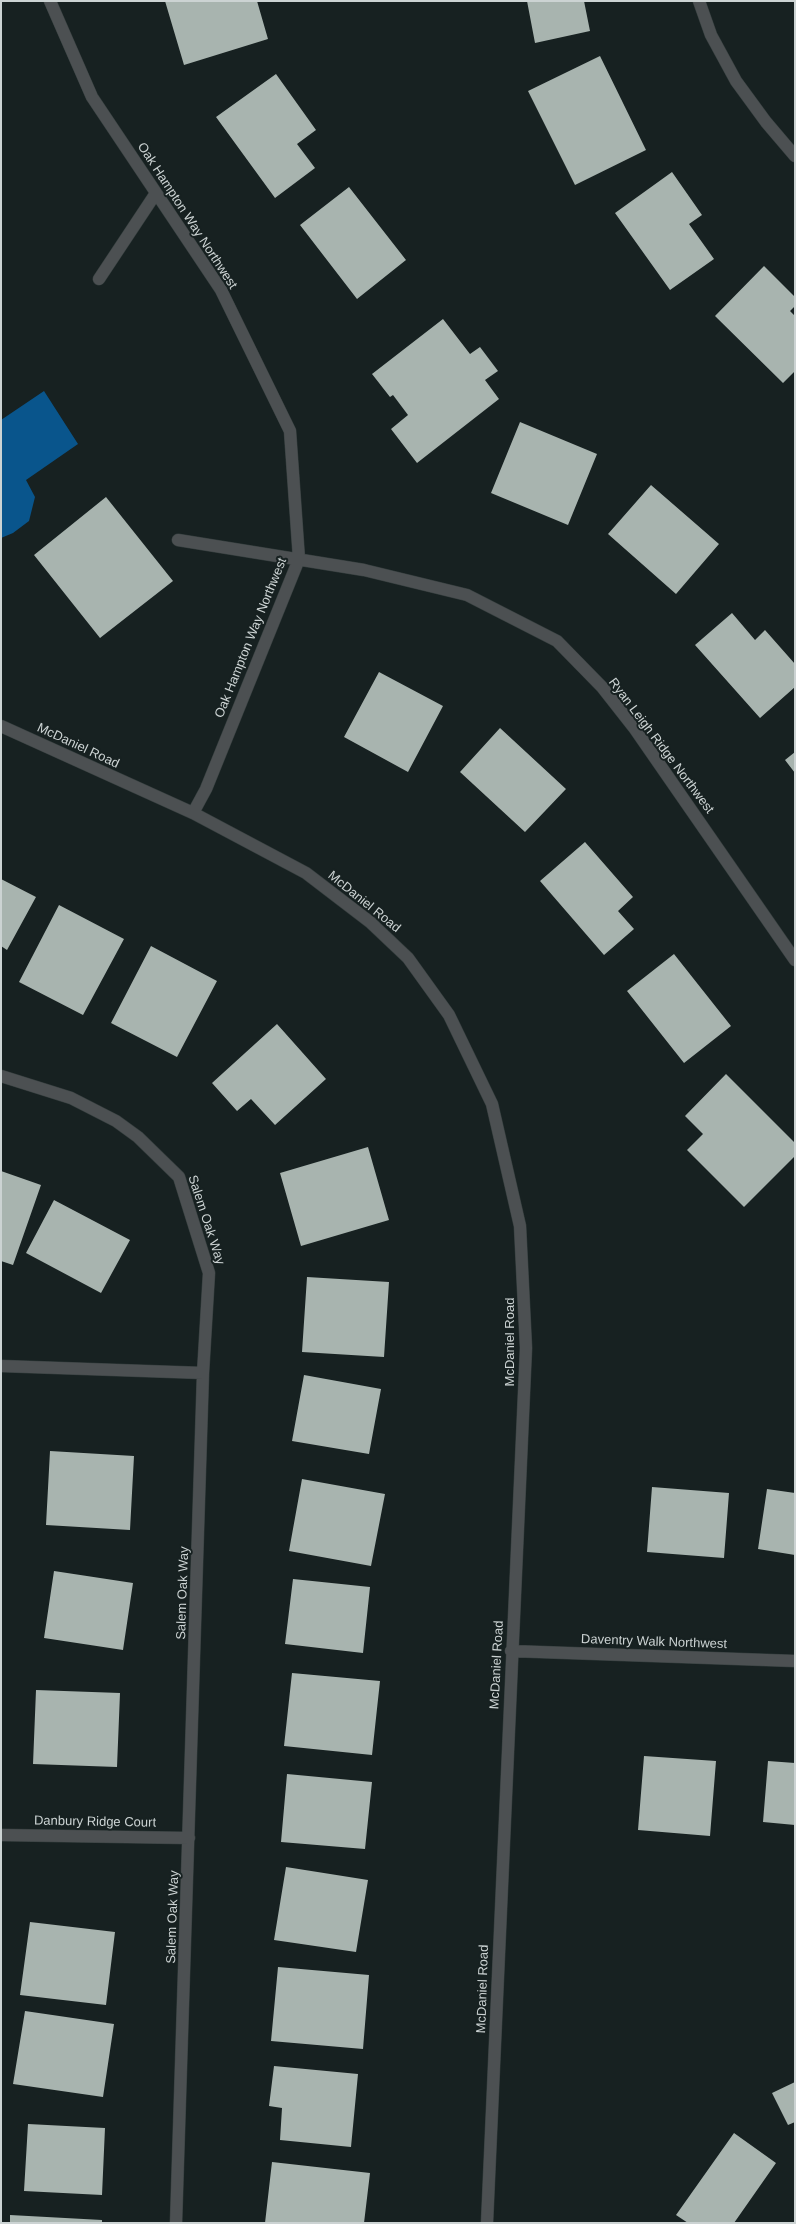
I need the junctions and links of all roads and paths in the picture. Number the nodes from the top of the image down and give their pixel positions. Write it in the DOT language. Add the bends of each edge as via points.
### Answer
graph roads {
  1 [pos="50,1"];
  2 [pos="699,1"];
  3 [pos="795,156"];
  4 [pos="156,193"];
  5 [pos="99,279"];
  6 [pos="178,540"];
  7 [pos="298,559"];
  8 [pos="1,726"];
  9 [pos="193,813"];
  10 [pos="795,960"];
  11 [pos="1,1076"];
  12 [pos="1,1366"];
  13 [pos="203,1373"];
  14 [pos="511,1651"];
  15 [pos="795,1661"];
  16 [pos="1,1835"];
  17 [pos="190,1838"];
  18 [pos="176,2223"];
  19 [pos="487,2223"];
  1 -- 4 [label="street, Oak Hampton Way Northwest" via="92,97"];
  2 -- 3 [label="street" via="711,35 736,81"];
  4 -- 5 [label="street"];
  4 -- 7 [label="street, Oak Hampton Way Northwest" via="221,290 290,431"];
  6 -- 7 [label="street, Ryan Leigh Ridge Northwest"];
  7 -- 9 [label="street, Oak Hampton Way Northwest" via="206,789"];
  7 -- 10 [label="street, Ryan Leigh Ridge Northwest" via="379,574 467,595 557,641 602,687 635,729"];
  8 -- 9 [label="street, McDaniel Road"];
  9 -- 14 [label="street, McDaniel Road" via="306,873 370,922 408,958 449,1015 492,1104 520,1226 526,1348"];
  11 -- 13 [label="street, Salem Oak Way" via="72,1098 116,1121 138,1137 179,1177 209,1273"];
  12 -- 13 [label="street"];
  13 -- 17 [label="street, Salem Oak Way"];
  14 -- 15 [label="street, Daventry Walk Northwest"];
  14 -- 19 [label="street, McDaniel Road"];
  16 -- 17 [label="street, Danbury Ridge Court"];
  17 -- 18 [label="street, Salem Oak Way"];
}
